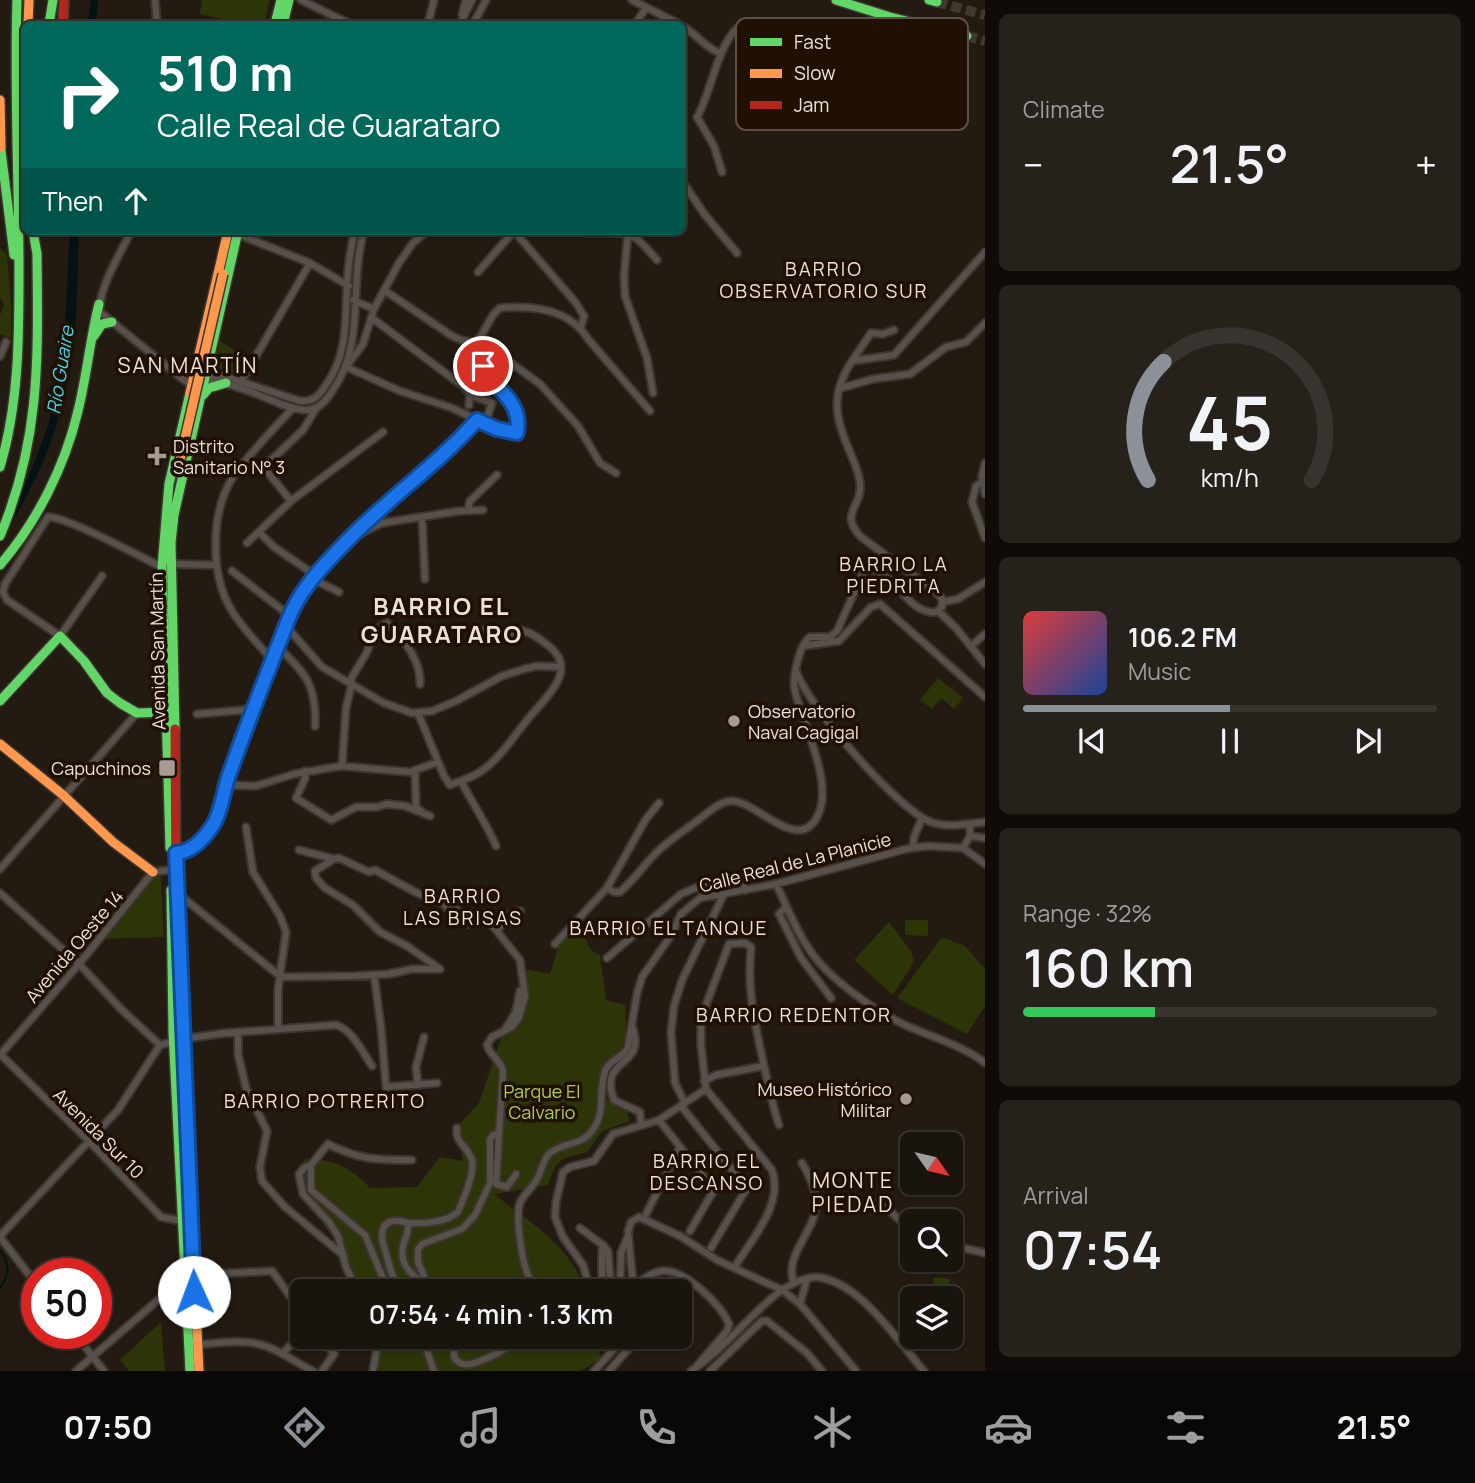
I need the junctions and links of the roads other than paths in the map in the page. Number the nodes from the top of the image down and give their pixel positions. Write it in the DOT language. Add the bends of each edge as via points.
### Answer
graph roads {
  1 [pos="17,0"];
  2 [pos="29,0"];
  3 [pos="52,0"];
  4 [pos="64,0"];
  5 [pos="155,0"];
  6 [pos="301,0"];
  7 [pos="434,0"];
  8 [pos="466,0"];
  9 [pos="472,0"];
  10 [pos="486,0"];
  11 [pos="632,0"];
  12 [pos="836,0"];
  13 [pos="288,1"];
  14 [pos="646,8"];
  15 [pos="900,18"];
  16 [pos="28,21"];
  17 [pos="49,21"];
  18 [pos="63,21"];
  19 [pos="157,21"];
  20 [pos="277,21"];
  21 [pos="284,21"];
  22 [pos="344,21"];
  23 [pos="429,21"];
  24 [pos="461,21"];
  25 [pos="462,21"];
  26 [pos="475,21"];
  27 [pos="637,21"];
  28 [pos="673,21"];
  29 [pos="686,28"];
  30 [pos="736,29"];
  31 [pos="721,53"];
  32 [pos="0,100"];
  33 [pos="1,146"];
  34 [pos="722,172"];
  35 [pos="686,187"];
  36 [pos="34,235"];
  37 [pos="41,235"];
  38 [pos="129,235"];
  39 [pos="233,235"];
  40 [pos="233,235"];
  41 [pos="233,235"];
  42 [pos="236,235"];
  43 [pos="354,235"];
  44 [pos="363,235"];
  45 [pos="423,235"];
  46 [pos="510,235"];
  47 [pos="517,235"];
  48 [pos="628,235"];
  49 [pos="631,235"];
  50 [pos="985,252"];
  51 [pos="737,253"];
  52 [pos="37,254"];
  53 [pos="657,260"];
  54 [pos="976,261"];
  55 [pos="310,263"];
  56 [pos="985,263"];
  57 [pos="478,272"];
  58 [pos="347,285"];
  59 [pos="355,289"];
  60 [pos="384,290"];
  61 [pos="347,297"];
  62 [pos="19,299"];
  63 [pos="355,302"];
  64 [pos="99,304"];
  65 [pos="374,309"];
  66 [pos="372,318"];
  67 [pos="112,322"];
  68 [pos="985,323"];
  69 [pos="581,327"];
  70 [pos="894,330"];
  71 [pos="477,341"];
  72 [pos="6,342"];
  73 [pos="91,342"];
  74 [pos="0,356"];
  75 [pos="852,361"];
  76 [pos="346,367"];
  77 [pos="205,379"];
  78 [pos="241,382"];
  79 [pos="191,383"];
  80 [pos="226,383"];
  81 [pos="841,388"];
  82 [pos="653,393"];
  83 [pos="201,396"];
  84 [pos="470,396"];
  85 [pos="469,405"];
  86 [pos="317,407"];
  87 [pos="293,408"];
  88 [pos="650,411"];
  89 [pos="477,420"];
  90 [pos="485,423"];
  91 [pos="383,432"];
  92 [pos="985,463"];
  93 [pos="0,467"];
  94 [pos="616,473"];
  95 [pos="497,475"];
  96 [pos="982,482"];
  97 [pos="175,483"];
  98 [pos="985,495"];
  99 [pos="291,502"];
  100 [pos="468,510"];
  101 [pos="483,510"];
  102 [pos="174,515"];
  103 [pos="422,517"];
  104 [pos="164,524"];
  105 [pos="259,532"];
  106 [pos="0,536"];
  107 [pos="985,538"];
  108 [pos="348,540"];
  109 [pos="247,543"];
  110 [pos="0,565"];
  111 [pos="217,565"];
  112 [pos="166,566"];
  113 [pos="232,571"];
  114 [pos="102,576"];
  115 [pos="313,577"];
  116 [pos="425,579"];
  117 [pos="985,582"];
  118 [pos="339,592"];
  119 [pos="942,602"];
  120 [pos="938,611"];
  121 [pos="290,616"];
  122 [pos="286,626"];
  123 [pos="484,630"];
  124 [pos="985,634"];
  125 [pos="60,636"];
  126 [pos="803,646"];
  127 [pos="971,646"];
  128 [pos="279,648"];
  129 [pos="272,661"];
  130 [pos="985,664"];
  131 [pos="561,667"];
  132 [pos="797,671"];
  133 [pos="351,683"];
  134 [pos="420,684"];
  135 [pos="985,697"];
  136 [pos="0,701"];
  137 [pos="255,709"];
  138 [pos="170,712"];
  139 [pos="137,713"];
  140 [pos="418,713"];
  141 [pos="197,715"];
  142 [pos="315,726"];
  143 [pos="0,744"];
  144 [pos="438,762"];
  145 [pos="342,766"];
  146 [pos="305,771"];
  147 [pos="415,771"];
  148 [pos="461,781"];
  149 [pos="226,785"];
  150 [pos="63,794"];
  151 [pos="659,803"];
  152 [pos="922,818"];
  153 [pos="980,822"];
  154 [pos="246,827"];
  155 [pos="970,836"];
  156 [pos="985,838"];
  157 [pos="496,846"];
  158 [pos="913,848"];
  159 [pos="963,848"];
  160 [pos="299,850"];
  161 [pos="176,853"];
  162 [pos="334,859"];
  163 [pos="985,864"];
  164 [pos="0,869"];
  165 [pos="173,869"];
  166 [pos="153,872"];
  167 [pos="776,884"];
  168 [pos="607,888"];
  169 [pos="746,890"];
  170 [pos="176,892"];
  171 [pos="0,893"];
  172 [pos="723,894"];
  173 [pos="440,902"];
  174 [pos="786,906"];
  175 [pos="520,911"];
  176 [pos="468,923"];
  177 [pos="498,930"];
  178 [pos="555,944"];
  179 [pos="607,958"];
  180 [pos="79,964"];
  181 [pos="374,975"];
  182 [pos="281,977"];
  183 [pos="520,991"];
  184 [pos="831,998"];
  185 [pos="278,1028"];
  186 [pos="633,1029"];
  187 [pos="238,1032"];
  188 [pos="502,1032"];
  189 [pos="424,1037"];
  190 [pos="178,1040"];
  191 [pos="160,1045"];
  192 [pos="0,1054"];
  193 [pos="985,1063"];
  194 [pos="372,1066"];
  195 [pos="764,1066"];
  196 [pos="704,1081"];
  197 [pos="437,1083"];
  198 [pos="418,1085"];
  199 [pos="706,1088"];
  200 [pos="683,1105"];
  201 [pos="659,1120"];
  202 [pos="641,1125"];
  203 [pos="779,1125"];
  204 [pos="457,1128"];
  205 [pos="498,1134"];
  206 [pos="89,1140"];
  207 [pos="680,1147"];
  208 [pos="412,1160"];
  209 [pos="802,1163"];
  210 [pos="311,1165"];
  211 [pos="516,1174"];
  212 [pos="876,1203"];
  213 [pos="646,1214"];
  214 [pos="182,1221"];
  215 [pos="900,1221"];
  216 [pos="408,1224"];
  217 [pos="580,1228"];
  218 [pos="690,1231"];
  219 [pos="628,1236"];
  220 [pos="0,1237"];
  221 [pos="604,1246"];
  222 [pos="711,1248"];
  223 [pos="963,1248"];
  224 [pos="985,1252"];
  225 [pos="344,1256"];
  226 [pos="21,1264"];
  227 [pos="734,1268"];
  228 [pos="189,1277"];
  229 [pos="353,1279"];
  230 [pos="383,1279"];
  231 [pos="394,1279"];
  232 [pos="417,1279"];
  233 [pos="426,1279"];
  234 [pos="530,1279"];
  235 [pos="587,1279"];
  236 [pos="601,1279"];
  237 [pos="610,1279"];
  238 [pos="620,1279"];
  239 [pos="633,1279"];
  240 [pos="649,1279"];
  241 [pos="687,1279"];
  242 [pos="807,1279"];
  243 [pos="692,1282"];
  244 [pos="794,1283"];
  245 [pos="782,1290"];
  246 [pos="290,1296"];
  247 [pos="800,1304"];
  248 [pos="192,1345"];
  249 [pos="290,1346"];
  250 [pos="87,1349"];
  251 [pos="330,1349"];
  252 [pos="377,1349"];
  253 [pos="426,1349"];
  254 [pos="454,1349"];
  255 [pos="504,1349"];
  256 [pos="614,1349"];
  257 [pos="628,1349"];
  258 [pos="282,1354"];
  259 [pos="93,1357"];
  260 [pos="695,1370"];
  261 [pos="76,1371"];
  262 [pos="104,1371"];
  263 [pos="190,1371"];
  264 [pos="199,1371"];
  265 [pos="313,1371"];
  266 [pos="321,1371"];
  267 [pos="373,1371"];
  268 [pos="434,1371"];
  269 [pos="594,1371"];
  270 [pos="609,1371"];
  271 [pos="710,1371"];
  272 [pos="822,1371"];
  273 [pos="856,1371"];
  274 [pos="924,1371"];
  1 -- 62 [label="main road"];
  2 -- 16 [label="main road"];
  3 -- 17 [label="main road"];
  4 -- 18 [label="main road"];
  5 -- 19 [label="street"];
  6 -- 22 [label="street"];
  7 -- 23 [label="street"];
  8 -- 24 [label="street"];
  9 -- 25 [label="street"];
  10 -- 26 [label="street"];
  11 -- 14 [label="street"];
  12 -- 15 [label="main road"];
  13 -- 20 [label="main road"];
  13 -- 21 [label="main road"];
  14 -- 27 [label="street"];
  14 -- 28 [label="street"];
  29 -- 31 [label="street"];
  30 -- 31 [label="street"];
  31 -- 34 [label="street" via="697,117"];
  32 -- 33 [label="main road"];
  33 -- 62 [label="main road"];
  35 -- 51 [label="street"];
  36 -- 52 [label="main road"];
  37 -- 52 [label="main road"];
  38 -- 64 [label="street"];
  39 -- 97 [label="main road, bridge"];
  40 -- 77 [label="main road, Avenida San Martín" via="228,279"];
  41 -- 79 [label="main road, Avenida San Martín"];
  42 -- 55 [label="street"];
  43 -- 58 [label="street"];
  44 -- 59 [label="street"];
  45 -- 60 [label="street" via="408,250"];
  46 -- 57 [label="street"];
  47 -- 69 [label="street" via="576,303 584,316"];
  48 -- 82 [label="street" via="625,296 647,358"];
  49 -- 53 [label="street"];
  50 -- 54 [label="street"];
  52 -- 106 [label="main road" via="31,441 18,494"];
  54 -- 56 [label="street"];
  54 -- 75 [label="street" via="894,355"];
  55 -- 58 [label="street"];
  55 -- 78 [label="street"];
  58 -- 59 [label="street"];
  58 -- 61 [label="street"];
  59 -- 63 [label="street"];
  60 -- 65 [label="street"];
  60 -- 71 [label="street" via="461,340"];
  61 -- 63 [label="street"];
  61 -- 78 [label="street" via="341,356 316,397 300,401"];
  62 -- 93 [label="main road" via="16,399"];
  63 -- 65 [label="street"];
  63 -- 76 [label="street"];
  64 -- 67 [label="street" via="101,315"];
  64 -- 73 [label="main road"];
  65 -- 66 [label="street"];
  66 -- 76 [label="street" via="358,354"];
  66 -- 84 [label="street"];
  67 -- 73 [label="main road" via="102,324"];
  67 -- 79 [label="street"];
  68 -- 81 [label="street" via="966,342 946,346 910,374"];
  69 -- 71 [label="street" via="549,310 500,308"];
  69 -- 88 [label="street"];
  70 -- 75 [label="street" via="871,333"];
  71 -- 90 [label="street" via="486,372 509,398 518,420 517,433"];
  71 -- 94 [label="street" via="540,384 578,426 600,463"];
  72 -- 74 [label="street"];
  73 -- 110 [label="main road" via="72,432 22,538"];
  75 -- 81 [label="street" via="843,373"];
  76 -- 86 [label="street"];
  76 -- 89 [label="street"];
  77 -- 78 [label="street" via="219,375"];
  77 -- 79 [label="street"];
  77 -- 80 [label="street"];
  77 -- 83 [label="main road, Avenida San Martín"];
  79 -- 104 [label="main road, Avenida San Martín"];
  80 -- 83 [label="main road"];
  80 -- 87 [label="street"];
  81 -- 119 [label="street" via="837,420 861,485 851,526 936,592"];
  83 -- 102 [label="main road, Avenida San Martín"];
  84 -- 85 [label="street"];
  84 -- 90 [label="street" via="492,403"];
  86 -- 87 [label="street"];
  86 -- 99 [label="street" via="303,430 265,466"];
  87 -- 111 [label="street" via="233,477 217,526"];
  89 -- 90 [label="street"];
  89 -- 108 [label="street"];
  91 -- 99 [label="street"];
  92 -- 96 [label="street"];
  95 -- 100 [label="street" via="470,501"];
  96 -- 98 [label="street"];
  96 -- 107 [label="street" via="976,486 972,502"];
  97 -- 102 [label="main road"];
  97 -- 104 [label="main road"];
  99 -- 105 [label="street"];
  100 -- 101 [label="street"];
  100 -- 103 [label="street"];
  102 -- 112 [label="main road, Avenida San Martín"];
  103 -- 108 [label="street" via="382,523"];
  103 -- 116 [label="street"];
  104 -- 112 [label="main road, Avenida San Martín"];
  105 -- 109 [label="street"];
  105 -- 115 [label="street"];
  108 -- 115 [label="street"];
  111 -- 112 [label="street"];
  111 -- 129 [label="street" via="230,609"];
  112 -- 125 [label="street" via="52,516 46,519 3,592 7,600"];
  112 -- 138 [label="main road, Avenida San Martín"];
  113 -- 121 [label="street"];
  114 -- 125 [label="street"];
  115 -- 118 [label="street"];
  115 -- 121 [label="street"];
  117 -- 119 [label="street" via="958,599"];
  119 -- 120 [label="street"];
  120 -- 126 [label="street" via="918,608 884,576 866,570 837,631 810,637"];
  120 -- 127 [label="street"];
  121 -- 122 [label="street"];
  122 -- 128 [label="street"];
  122 -- 133 [label="street" via="318,663"];
  123 -- 131 [label="street" via="510,637 521,630 535,635 559,656"];
  124 -- 127 [label="street"];
  125 -- 136 [label="main road"];
  125 -- 139 [label="main road" via="107,693"];
  126 -- 132 [label="street"];
  126 -- 135 [label="street" via="839,641 871,607 880,604"];
  127 -- 130 [label="street"];
  128 -- 129 [label="street"];
  128 -- 142 [label="street" via="308,679"];
  129 -- 137 [label="street"];
  131 -- 140 [label="street" via="515,671 456,701"];
  131 -- 148 [label="street" via="554,688 509,744 482,771"];
  132 -- 152 [label="street" via="811,698 844,740 887,788"];
  132 -- 168 [label="street" via="795,692 813,741 820,782 821,804 813,822 803,828 786,828 744,803 727,801 658,851 624,889 617,893"];
  133 -- 134 [label="street" via="374,631 387,623 401,636 421,671"];
  133 -- 140 [label="street" via="390,706"];
  133 -- 145 [label="street"];
  137 -- 141 [label="street"];
  137 -- 149 [label="street"];
  138 -- 139 [label="main road"];
  138 -- 161 [label="main road, Avenida San Martín"];
  138 -- 165 [label="main road, Avenida San Martín"];
  139 -- 150 [label="street"];
  140 -- 144 [label="street"];
  143 -- 150 [label="main road"];
  144 -- 147 [label="street"];
  144 -- 148 [label="street" via="450,785"];
  145 -- 146 [label="street"];
  145 -- 147 [label="street"];
  146 -- 147 [label="street" via="296,798 331,820 356,807 387,804 428,815 416,807"];
  146 -- 149 [label="street" via="256,786"];
  148 -- 157 [label="street"];
  149 -- 161 [label="street" via="217,818 207,833 186,852"];
  150 -- 164 [label="street"];
  150 -- 166 [label="main road" via="113,842"];
  151 -- 168 [label="street"];
  152 -- 153 [label="street" via="946,825"];
  152 -- 158 [label="street"];
  153 -- 155 [label="street"];
  154 -- 182 [label="street" via="253,872 286,932"];
  155 -- 156 [label="street"];
  155 -- 159 [label="street"];
  158 -- 159 [label="street, Calle Real de La Planicie"];
  158 -- 167 [label="street, Calle Real de La Planicie"];
  159 -- 163 [label="street"];
  160 -- 162 [label="street"];
  161 -- 165 [label="main road, Avenida San Martín"];
  162 -- 173 [label="street" via="375,870"];
  162 -- 181 [label="street" via="315,871 318,882 353,905 380,932 440,970"];
  165 -- 166 [label="street"];
  165 -- 170 [label="main road, Avenida San Martín"];
  165 -- 190 [label="main road, Avenida San Martín" via="170,934"];
  166 -- 180 [label="street, Avenida Oeste 14"];
  167 -- 169 [label="street, Calle Real de La Planicie"];
  167 -- 174 [label="street"];
  168 -- 178 [label="street"];
  169 -- 172 [label="street, Calle Real de La Planicie"];
  169 -- 179 [label="street" via="738,881 686,892"];
  170 -- 182 [label="street"];
  170 -- 190 [label="main road, Avenida San Martín"];
  171 -- 180 [label="street"];
  172 -- 186 [label="street, Calle Real de La Planicie" via="703,897 681,915 640,982"];
  172 -- 200 [label="street" via="674,1006 675,1083"];
  173 -- 176 [label="street"];
  173 -- 177 [label="street"];
  174 -- 184 [label="street" via="779,914 801,958"];
  174 -- 193 [label="street" via="817,960 875,1009 967,1050"];
  175 -- 177 [label="street" via="507,915"];
  177 -- 188 [label="street" via="522,965 525,989 519,1018"];
  180 -- 191 [label="street"];
  180 -- 192 [label="street, Avenida Oeste 14"];
  181 -- 182 [label="street"];
  181 -- 198 [label="street" via="386,1087"];
  182 -- 185 [label="street"];
  183 -- 188 [label="street" via="513,1019"];
  185 -- 187 [label="street"];
  185 -- 194 [label="street" via="341,1026"];
  186 -- 202 [label="street, Calle Real de La Planicie" via="633,1053 615,1067 609,1083 614,1100 640,1112"];
  186 -- 234 [label="street, Calle Real de La Planicie" via="626,1051 606,1071 595,1128 581,1141 550,1153 521,1202 523,1259"];
  187 -- 190 [label="street"];
  187 -- 225 [label="street" via="246,1088 267,1131 262,1181 285,1207"];
  188 -- 205 [label="street" via="487,1045 503,1071"];
  189 -- 198 [label="street" via="416,1067"];
  190 -- 191 [label="street"];
  190 -- 214 [label="main road, Avenida San Martín"];
  190 -- 228 [label="main road, Avenida San Martín"];
  191 -- 206 [label="street" via="118,1110"];
  192 -- 206 [label="street, Avenida Sur 10"];
  195 -- 196 [label="street"];
  195 -- 196 [label="street" via="749,990 751,947 729,944 702,1014"];
  195 -- 203 [label="street"];
  196 -- 199 [label="street"];
  197 -- 198 [label="street"];
  199 -- 200 [label="street"];
  199 -- 227 [label="street" via="776,1179 772,1205"];
  200 -- 201 [label="street"];
  200 -- 222 [label="street" via="747,1188"];
  201 -- 202 [label="street"];
  201 -- 207 [label="street"];
  202 -- 235 [label="street" via="613,1135 594,1161 568,1168 562,1176 555,1217"];
  204 -- 216 [label="street" via="458,1140 473,1166 458,1212 440,1221"];
  205 -- 211 [label="street" via="496,1184 507,1187"];
  205 -- 233 [label="street" via="491,1137 489,1183 471,1220 462,1229 418,1249"];
  206 -- 214 [label="street, Avenida Sur 10" via="161,1217"];
  206 -- 220 [label="street"];
  207 -- 213 [label="street"];
  207 -- 218 [label="street" via="714,1190"];
  208 -- 210 [label="street" via="370,1160 328,1144"];
  209 -- 244 [label="street" via="813,1185 816,1207 792,1264"];
  210 -- 225 [label="street" via="299,1174 302,1191 338,1236"];
  210 -- 230 [label="street" via="311,1191 365,1235"];
  212 -- 215 [label="street"];
  214 -- 228 [label="main road, Avenida San Martín"];
  216 -- 231 [label="street" via="389,1222 381,1234"];
  216 -- 232 [label="street" via="402,1252 405,1265"];
  217 -- 221 [label="street"];
  219 -- 227 [label="street" via="634,1220 648,1219"];
  219 -- 238 [label="street" via="621,1253"];
  219 -- 239 [label="street"];
  220 -- 226 [label="street"];
  221 -- 236 [label="street"];
  221 -- 237 [label="street"];
  223 -- 224 [label="street"];
  225 -- 229 [label="street"];
  227 -- 245 [label="street"];
  228 -- 246 [label="street" via="272,1271"];
  228 -- 248 [label="main road, Avenida San Martín"];
  228 -- 259 [label="street"];
  240 -- 241 [label="street" via="669,1271"];
  242 -- 244 [label="street"];
  242 -- 247 [label="street"];
  242 -- 274 [label="street" via="822,1278 853,1293"];
  243 -- 260 [label="street" via="729,1324"];
  244 -- 245 [label="street"];
  245 -- 247 [label="street"];
  245 -- 260 [label="street"];
  247 -- 273 [label="street"];
  248 -- 258 [label="street" via="247,1342"];
  248 -- 263 [label="main road, Avenida San Martín"];
  248 -- 264 [label="main road, Avenida San Martín"];
  249 -- 258 [label="street"];
  250 -- 259 [label="street"];
  251 -- 266 [label="street" via="334,1354"];
  252 -- 267 [label="street"];
  253 -- 268 [label="street"];
  254 -- 255 [label="street" via="454,1357 463,1364"];
  256 -- 269 [label="street"];
  257 -- 270 [label="street"];
  258 -- 265 [label="street"];
  259 -- 261 [label="street"];
  259 -- 262 [label="street"];
  271 -- 272 [label="street" via="762,1321 807,1353"];
}
